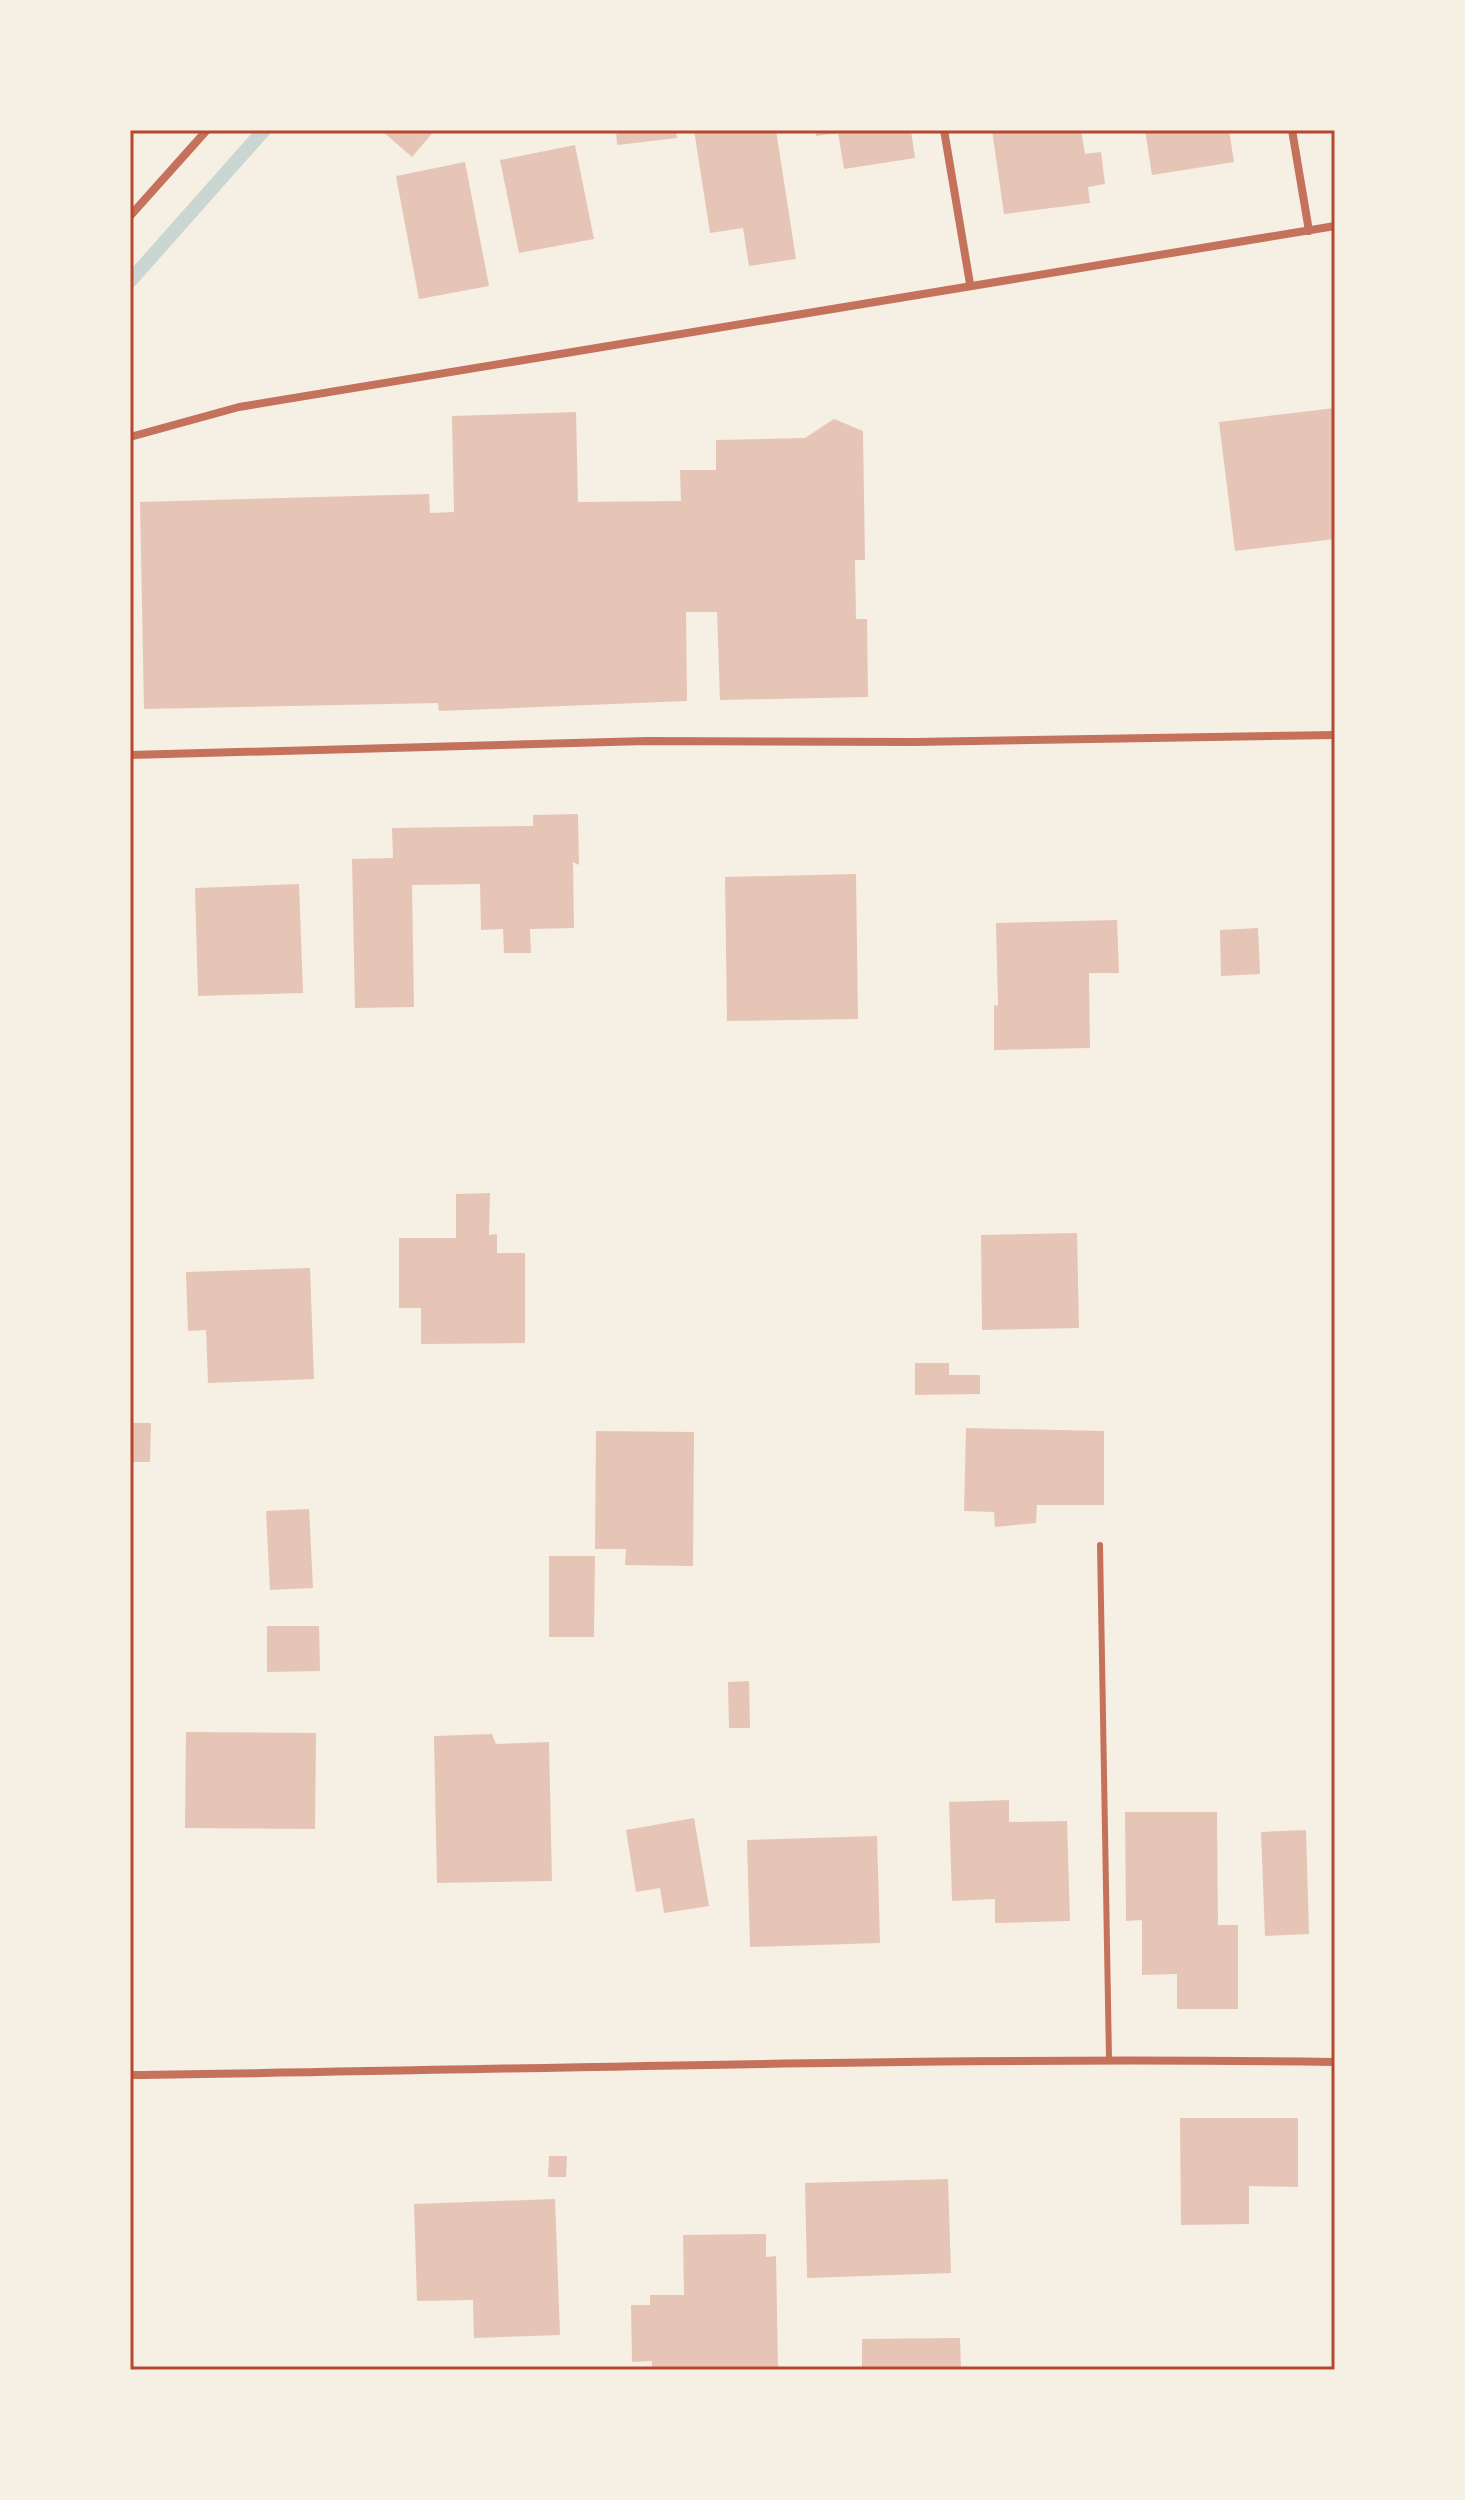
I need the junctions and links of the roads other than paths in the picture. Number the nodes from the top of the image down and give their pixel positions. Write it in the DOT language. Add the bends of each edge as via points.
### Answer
graph roads {
  1 [pos="207,130"];
  2 [pos="944,130"];
  3 [pos="1292,130"];
  4 [pos="130,216"];
  5 [pos="1335,226"];
  6 [pos="1309,231"];
  7 [pos="970,284"];
  8 [pos="130,437"];
  9 [pos="1335,735"];
  10 [pos="130,755"];
  11 [pos="1100,1545"];
  12 [pos="1109,2059"];
  13 [pos="1335,2062"];
  14 [pos="130,2075"];
  1 -- 4 [label="street"];
  2 -- 7 [label="street"];
  3 -- 6 [label="street"];
  5 -- 6 [label="street"];
  6 -- 7 [label="street"];
  7 -- 8 [label="street" via="239,407"];
  9 -- 10 [label="street" via="647,741"];
  11 -- 12 [label="lane"];
  12 -- 13 [label="street"];
  12 -- 14 [label="street"];
}
